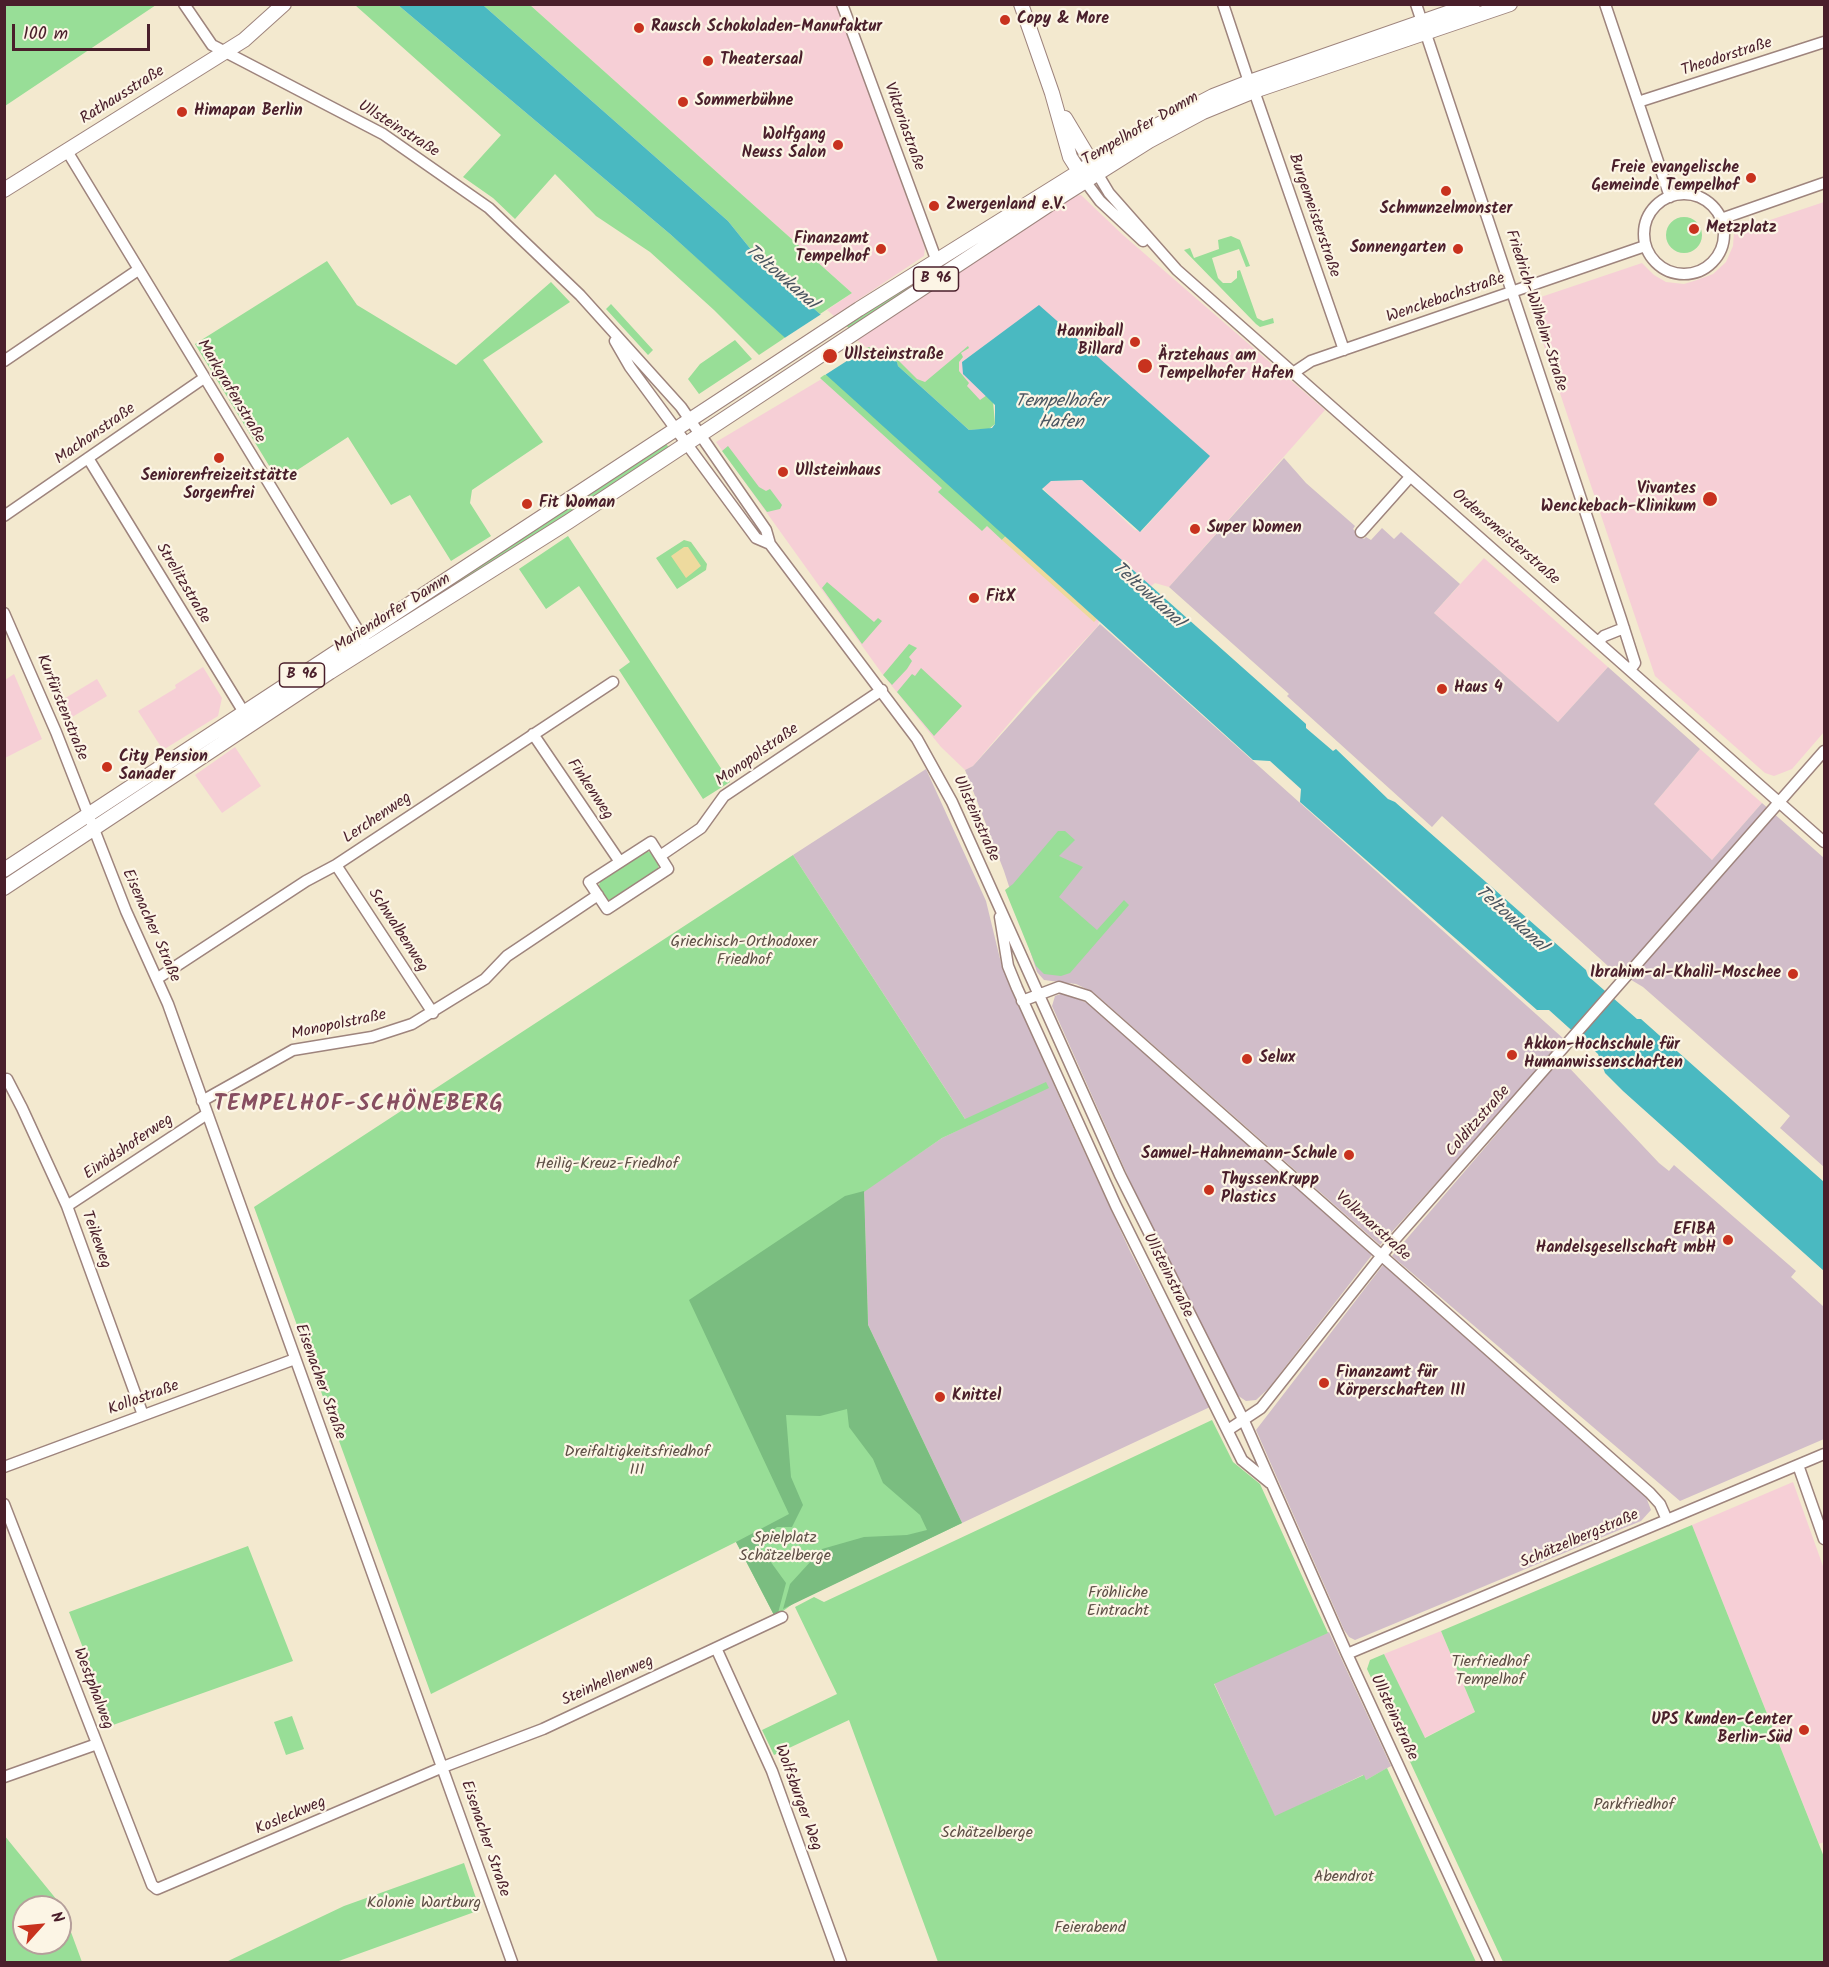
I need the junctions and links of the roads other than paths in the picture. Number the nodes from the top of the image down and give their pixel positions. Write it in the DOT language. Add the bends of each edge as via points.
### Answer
graph roads {
  1 [pos="184,4"];
  2 [pos="284,4"];
  3 [pos="842,4"];
  4 [pos="1021,4"];
  5 [pos="1223,4"];
  6 [pos="1416,4"];
  7 [pos="1473,4"];
  8 [pos="1510,4"];
  9 [pos="1605,4"];
  10 [pos="1424,27"];
  11 [pos="1824,42"];
  12 [pos="225,51"];
  13 [pos="1252,86"];
  14 [pos="1052,93"];
  15 [pos="1638,102"];
  16 [pos="66,151"];
  17 [pos="1094,168"];
  18 [pos="1082,175"];
  19 [pos="1824,183"];
  20 [pos="4,190"];
  21 [pos="1670,196"];
  22 [pos="1721,219"];
  23 [pos="1645,246"];
  24 [pos="1165,258"];
  25 [pos="936,259"];
  26 [pos="138,270"];
  27 [pos="1513,292"];
  28 [pos="608,329"];
  29 [pos="1344,350"];
  30 [pos="787,357"];
  31 [pos="4,361"];
  32 [pos="800,369"];
  33 [pos="1293,373"];
  34 [pos="204,378"];
  35 [pos="690,420"];
  36 [pos="675,429"];
  37 [pos="700,435"];
  38 [pos="686,444"];
  39 [pos="88,458"];
  40 [pos="1410,477"];
  41 [pos="4,516"];
  42 [pos="1361,532"];
  43 [pos="770,544"];
  44 [pos="4,613"];
  45 [pos="1624,628"];
  46 [pos="361,636"];
  47 [pos="1598,642"];
  48 [pos="369,648"];
  49 [pos="1630,670"];
  50 [pos="613,682"];
  51 [pos="882,690"];
  52 [pos="248,719"];
  53 [pos="533,734"];
  54 [pos="1824,751"];
  55 [pos="1779,803"];
  56 [pos="90,822"];
  57 [pos="1824,842"];
  58 [pos="660,856"];
  59 [pos="620,862"];
  60 [pos="336,865"];
  61 [pos="4,870"];
  62 [pos="4,888"];
  63 [pos="598,895"];
  64 [pos="998,906"];
  65 [pos="158,978"];
  66 [pos="1039,994"];
  67 [pos="1022,1001"];
  68 [pos="433,1013"];
  69 [pos="6,1080"];
  70 [pos="1083,1093"];
  71 [pos="202,1101"];
  72 [pos="1067,1101"];
  73 [pos="207,1114"];
  74 [pos="67,1206"];
  75 [pos="1382,1256"];
  76 [pos="295,1359"];
  77 [pos="1224,1381"];
  78 [pos="1208,1389"];
  79 [pos="143,1415"];
  80 [pos="1244,1421"];
  81 [pos="1228,1430"];
  82 [pos="1824,1454"];
  83 [pos="1798,1465"];
  84 [pos="4,1467"];
  85 [pos="1272,1485"];
  86 [pos="4,1504"];
  87 [pos="1667,1520"];
  88 [pos="1824,1539"];
  89 [pos="782,1617"];
  90 [pos="716,1648"];
  91 [pos="1347,1654"];
  92 [pos="97,1744"];
  93 [pos="443,1767"];
  94 [pos="4,1777"];
  95 [pos="152,1885"];
  96 [pos="512,1962"];
  97 [pos="841,1962"];
  98 [pos="1489,1962"];
  1 -- 12 [label="street, Ullsteinstraße" via="208,41"];
  2 -- 12 [label="main road, Rathausstraße" via="244,40"];
  3 -- 25 [label="street, Viktoriastraße"];
  4 -- 14 [label="main road"];
  5 -- 13 [label="street, Burgemeisterstraße"];
  6 -- 10 [label="street, Friedrich-Wilhelm-Straße"];
  7 -- 10 [label="main road, Tempelhofer Damm / B 96"];
  8 -- 10 [label="main road, Tempelhofer Damm / B 96"];
  9 -- 15 [label="street"];
  10 -- 13 [label="main road, Tempelhofer Damm / B 96"];
  10 -- 27 [label="street, Friedrich-Wilhelm-Straße"];
  11 -- 15 [label="street, Theodorstraße"];
  12 -- 16 [label="main road, Rathausstraße"];
  12 -- 28 [label="street, Ullsteinstraße" via="383,134 489,208 580,295"];
  13 -- 17 [label="main road, Tempelhofer Damm / B 96"];
  13 -- 29 [label="street, Burgemeisterstraße"];
  14 -- 17 [label="main road"];
  14 -- 18 [label="main road" via="1070,157"];
  15 -- 21 [label="street"];
  16 -- 20 [label="main road, Rathausstraße"];
  16 -- 26 [label="street, Markgrafenstraße"];
  17 -- 18 [label="main road, Tempelhofer Damm / B 96"];
  17 -- 24 [label="street, Ordensmeisterstraße" via="1109,193"];
  18 -- 24 [label="street, Ordensmeisterstraße" via="1119,220"];
  18 -- 25 [label="main road, Tempelhofer Damm / B 96"];
  18 -- 32 [label="main road, Tempelhofer Damm / B 96"];
  19 -- 22 [label="street"];
  21 -- 22 [label="street" via="1700,197 1713,206"];
  21 -- 23 [label="street" via="1655,206 1646,219"];
  22 -- 23 [label="street" via="1724,232 1718,254 1697,272 1683,274 1664,269"];
  23 -- 27 [label="street, Wenckebachstraße"];
  24 -- 33 [label="street, Ordensmeisterstraße"];
  25 -- 30 [label="main road, Tempelhofer Damm / B 96"];
  26 -- 31 [label="street"];
  26 -- 34 [label="street, Markgrafenstraße"];
  27 -- 29 [label="street, Wenckebachstraße"];
  27 -- 45 [label="street, Friedrich-Wilhelm-Straße"];
  28 -- 35 [label="street, Ullsteinstraße" via="640,360"];
  28 -- 36 [label="street, Ullsteinstraße"];
  29 -- 33 [label="street, Wenckebachstraße" via="1300,366"];
  30 -- 35 [label="main road, Mariendorfer Damm / B 96"];
  32 -- 37 [label="main road, Mariendorfer Damm / B 96"];
  33 -- 40 [label="street, Ordensmeisterstraße"];
  34 -- 39 [label="street, Machonstraße"];
  34 -- 46 [label="street, Markgrafenstraße"];
  35 -- 36 [label="main road, Mariendorfer Damm / B 96"];
  35 -- 37 [label="street, Ullsteinstraße"];
  36 -- 38 [label="street, Ullsteinstraße"];
  36 -- 46 [label="main road, Mariendorfer Damm / B 96"];
  37 -- 38 [label="main road, Mariendorfer Damm / B 96"];
  37 -- 43 [label="street, Ullsteinstraße" via="766,530"];
  38 -- 43 [label="street, Ullsteinstraße" via="756,538"];
  38 -- 48 [label="main road, Mariendorfer Damm / B 96"];
  39 -- 41 [label="street, Machonstraße"];
  39 -- 52 [label="street, Strelitzstraße"];
  40 -- 42 [label="street"];
  40 -- 47 [label="street, Ordensmeisterstraße"];
  43 -- 51 [label="street, Ullsteinstraße"];
  44 -- 56 [label="street, Kurfürstenstraße"];
  45 -- 47 [label="street"];
  45 -- 49 [label="street, Friedrich-Wilhelm-Straße" via="1635,663"];
  46 -- 48 [label="street, Markgrafenstraße"];
  46 -- 52 [label="main road, Mariendorfer Damm / B 96"];
  47 -- 49 [label="street, Ordensmeisterstraße"];
  48 -- 52 [label="main road, Mariendorfer Damm / B 96"];
  49 -- 55 [label="street, Ordensmeisterstraße"];
  50 -- 53 [label="street, Lerchenweg"];
  51 -- 58 [label="street, Monopolstraße" via="724,796 701,828"];
  51 -- 64 [label="street, Ullsteinstraße" via="940,778"];
  52 -- 56 [label="main road, Mariendorfer Damm / B 96"];
  53 -- 59 [label="street, Finkenweg"];
  53 -- 60 [label="street, Lerchenweg"];
  54 -- 55 [label="street, Colditzstraße"];
  55 -- 57 [label="street, Ordensmeisterstraße"];
  55 -- 75 [label="street, Colditzstraße"];
  56 -- 61 [label="main road, Mariendorfer Damm / B 96"];
  56 -- 62 [label="main road, Mariendorfer Damm / B 96"];
  56 -- 65 [label="street, Eisenacher Straße" via="134,932"];
  58 -- 59 [label="street" via="651,842"];
  58 -- 63 [label="street" via="669,869 607,909"];
  59 -- 63 [label="street" via="589,882"];
  60 -- 65 [label="street, Lerchenweg"];
  60 -- 68 [label="street, Schwalbenweg"];
  63 -- 68 [label="street, Monopolstraße" via="507,956 485,979"];
  64 -- 66 [label="street, Ullsteinstraße"];
  64 -- 67 [label="street, Ullsteinstraße" via="1008,966"];
  65 -- 71 [label="street, Eisenacher Straße"];
  66 -- 67 [label="street"];
  66 -- 70 [label="street, Ullsteinstraße"];
  66 -- 75 [label="street, Volkmarstraße" via="1068,988 1088,996"];
  67 -- 72 [label="street, Ullsteinstraße"];
  68 -- 71 [label="street, Monopolstraße" via="381,1034 293,1050"];
  69 -- 74 [label="street, Teikeweg"];
  70 -- 72 [label="street"];
  70 -- 77 [label="street, Ullsteinstraße"];
  71 -- 73 [label="street, Eisenacher Straße"];
  72 -- 78 [label="street, Ullsteinstraße"];
  73 -- 74 [label="street, Einödshoferweg"];
  73 -- 76 [label="street, Eisenacher Straße"];
  74 -- 79 [label="street, Teikeweg"];
  75 -- 80 [label="street, Colditzstraße" via="1273,1394"];
  75 -- 87 [label="street, Volkmarstraße" via="1650,1493"];
  76 -- 79 [label="street, Kollostraße"];
  76 -- 93 [label="street, Eisenacher Straße"];
  77 -- 78 [label="street"];
  77 -- 80 [label="street, Ullsteinstraße"];
  78 -- 81 [label="street, Ullsteinstraße"];
  79 -- 84 [label="street, Kollostraße"];
  80 -- 81 [label="street, Colditzstraße"];
  80 -- 85 [label="street, Ullsteinstraße"];
  81 -- 85 [label="street, Ullsteinstraße" via="1242,1460"];
  82 -- 83 [label="street, Schätzelbergstraße"];
  83 -- 87 [label="street, Schätzelbergstraße"];
  83 -- 88 [label="street"];
  85 -- 91 [label="street, Ullsteinstraße"];
  86 -- 92 [label="street, Westphalweg"];
  87 -- 91 [label="street, Schätzelbergstraße"];
  89 -- 90 [label="street, Steinhellenweg"];
  90 -- 93 [label="street, Steinhellenweg" via="543,1729"];
  90 -- 97 [label="street, Wolfsburger Weg" via="772,1771"];
  91 -- 98 [label="street, Ullsteinstraße"];
  92 -- 94 [label="street"];
  92 -- 95 [label="street, Westphalweg"];
  93 -- 95 [label="street, Kosleckweg" via="163,1888"];
  93 -- 96 [label="street, Eisenacher Straße"];
}
